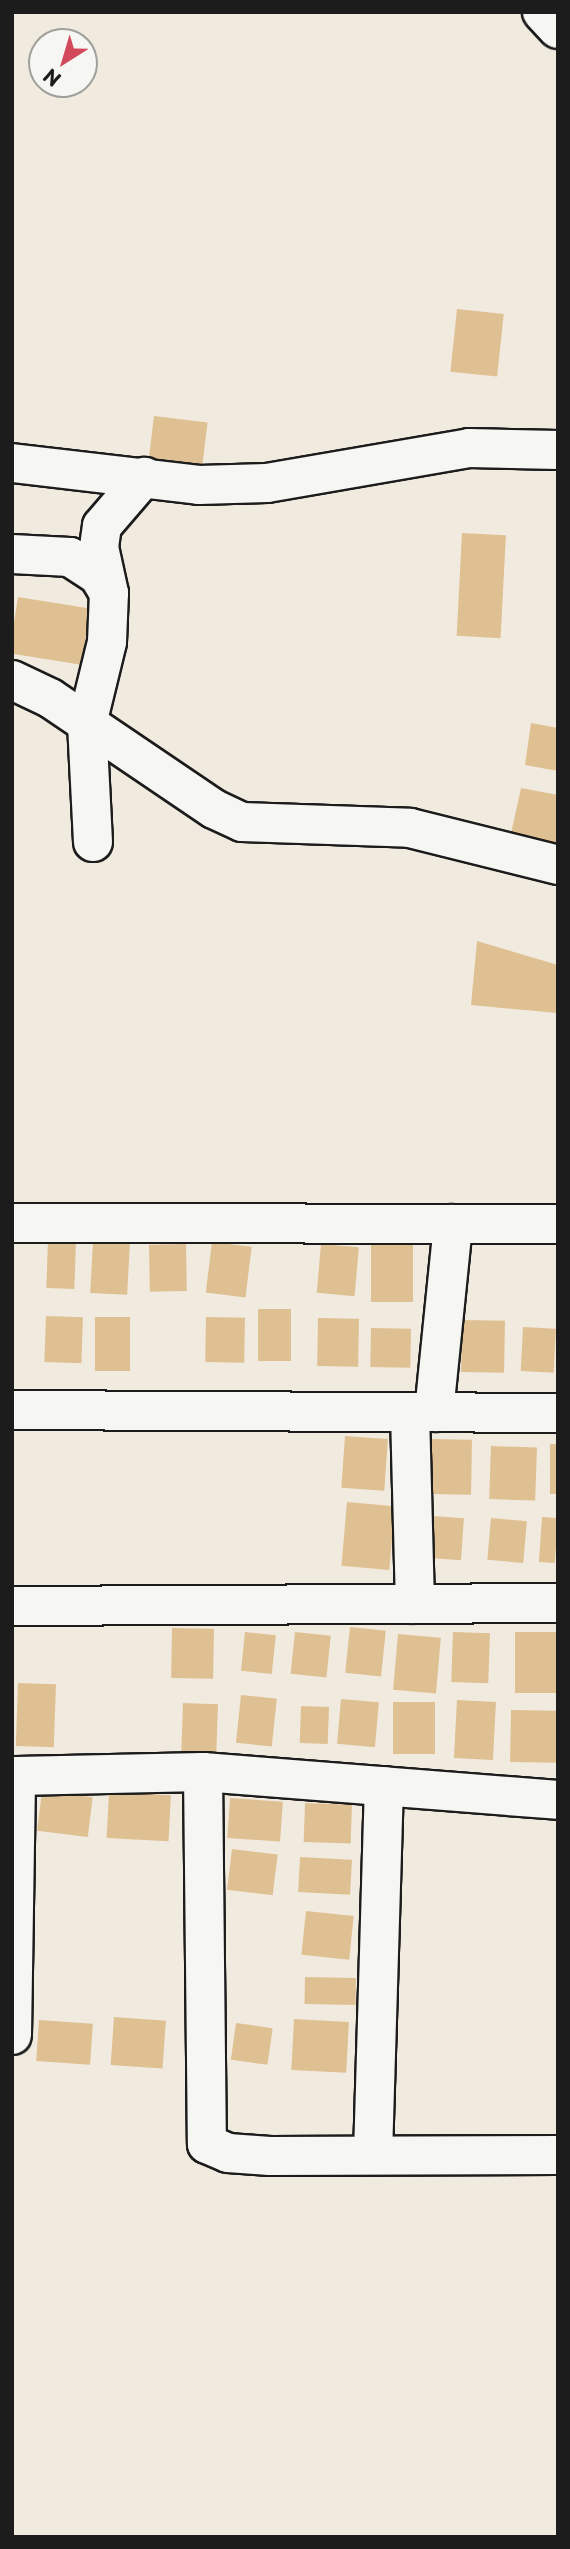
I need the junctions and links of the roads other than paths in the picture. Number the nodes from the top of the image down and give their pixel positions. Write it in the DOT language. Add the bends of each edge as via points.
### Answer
graph roads {
  1 [pos="542,12"];
  2 [pos="558,29"];
  3 [pos="558,450"];
  4 [pos="12,463"];
  5 [pos="144,477"];
  6 [pos="12,554"];
  7 [pos="109,593"];
  8 [pos="12,680"];
  9 [pos="87,724"];
  10 [pos="93,842"];
  11 [pos="558,865"];
  12 [pos="12,1223"];
  13 [pos="453,1224"];
  14 [pos="558,1224"];
  15 [pos="12,1410"];
  16 [pos="422,1413"];
  17 [pos="558,1413"];
  18 [pos="558,1603"];
  19 [pos="415,1604"];
  20 [pos="12,1605"];
  21 [pos="203,1772"];
  22 [pos="14,1776"];
  23 [pos="384,1786"];
  24 [pos="558,1800"];
  25 [pos="12,2035"];
  26 [pos="373,2155"];
  27 [pos="558,2155"];
  1 -- 2 [label="street"];
  3 -- 5 [label="street" via="469,448 267,483 199,485"];
  4 -- 5 [label="street"];
  5 -- 7 [label="street" via="102,526 99,547"];
  6 -- 7 [label="street" via="70,557 98,575"];
  7 -- 9 [label="street" via="107,642"];
  8 -- 9 [label="street"];
  9 -- 10 [label="street"];
  9 -- 11 [label="street" via="214,809 242,822 410,828"];
  12 -- 13 [label="street"];
  13 -- 14 [label="street"];
  13 -- 16 [label="street"];
  15 -- 16 [label="street"];
  16 -- 17 [label="street"];
  16 -- 19 [label="street"];
  18 -- 19 [label="street"];
  19 -- 20 [label="street"];
  21 -- 22 [label="street"];
  21 -- 23 [label="street"];
  21 -- 26 [label="street" via="207,2144 228,2153"];
  22 -- 25 [label="street"];
  23 -- 24 [label="street"];
  23 -- 26 [label="street"];
  26 -- 27 [label="street"];
}
